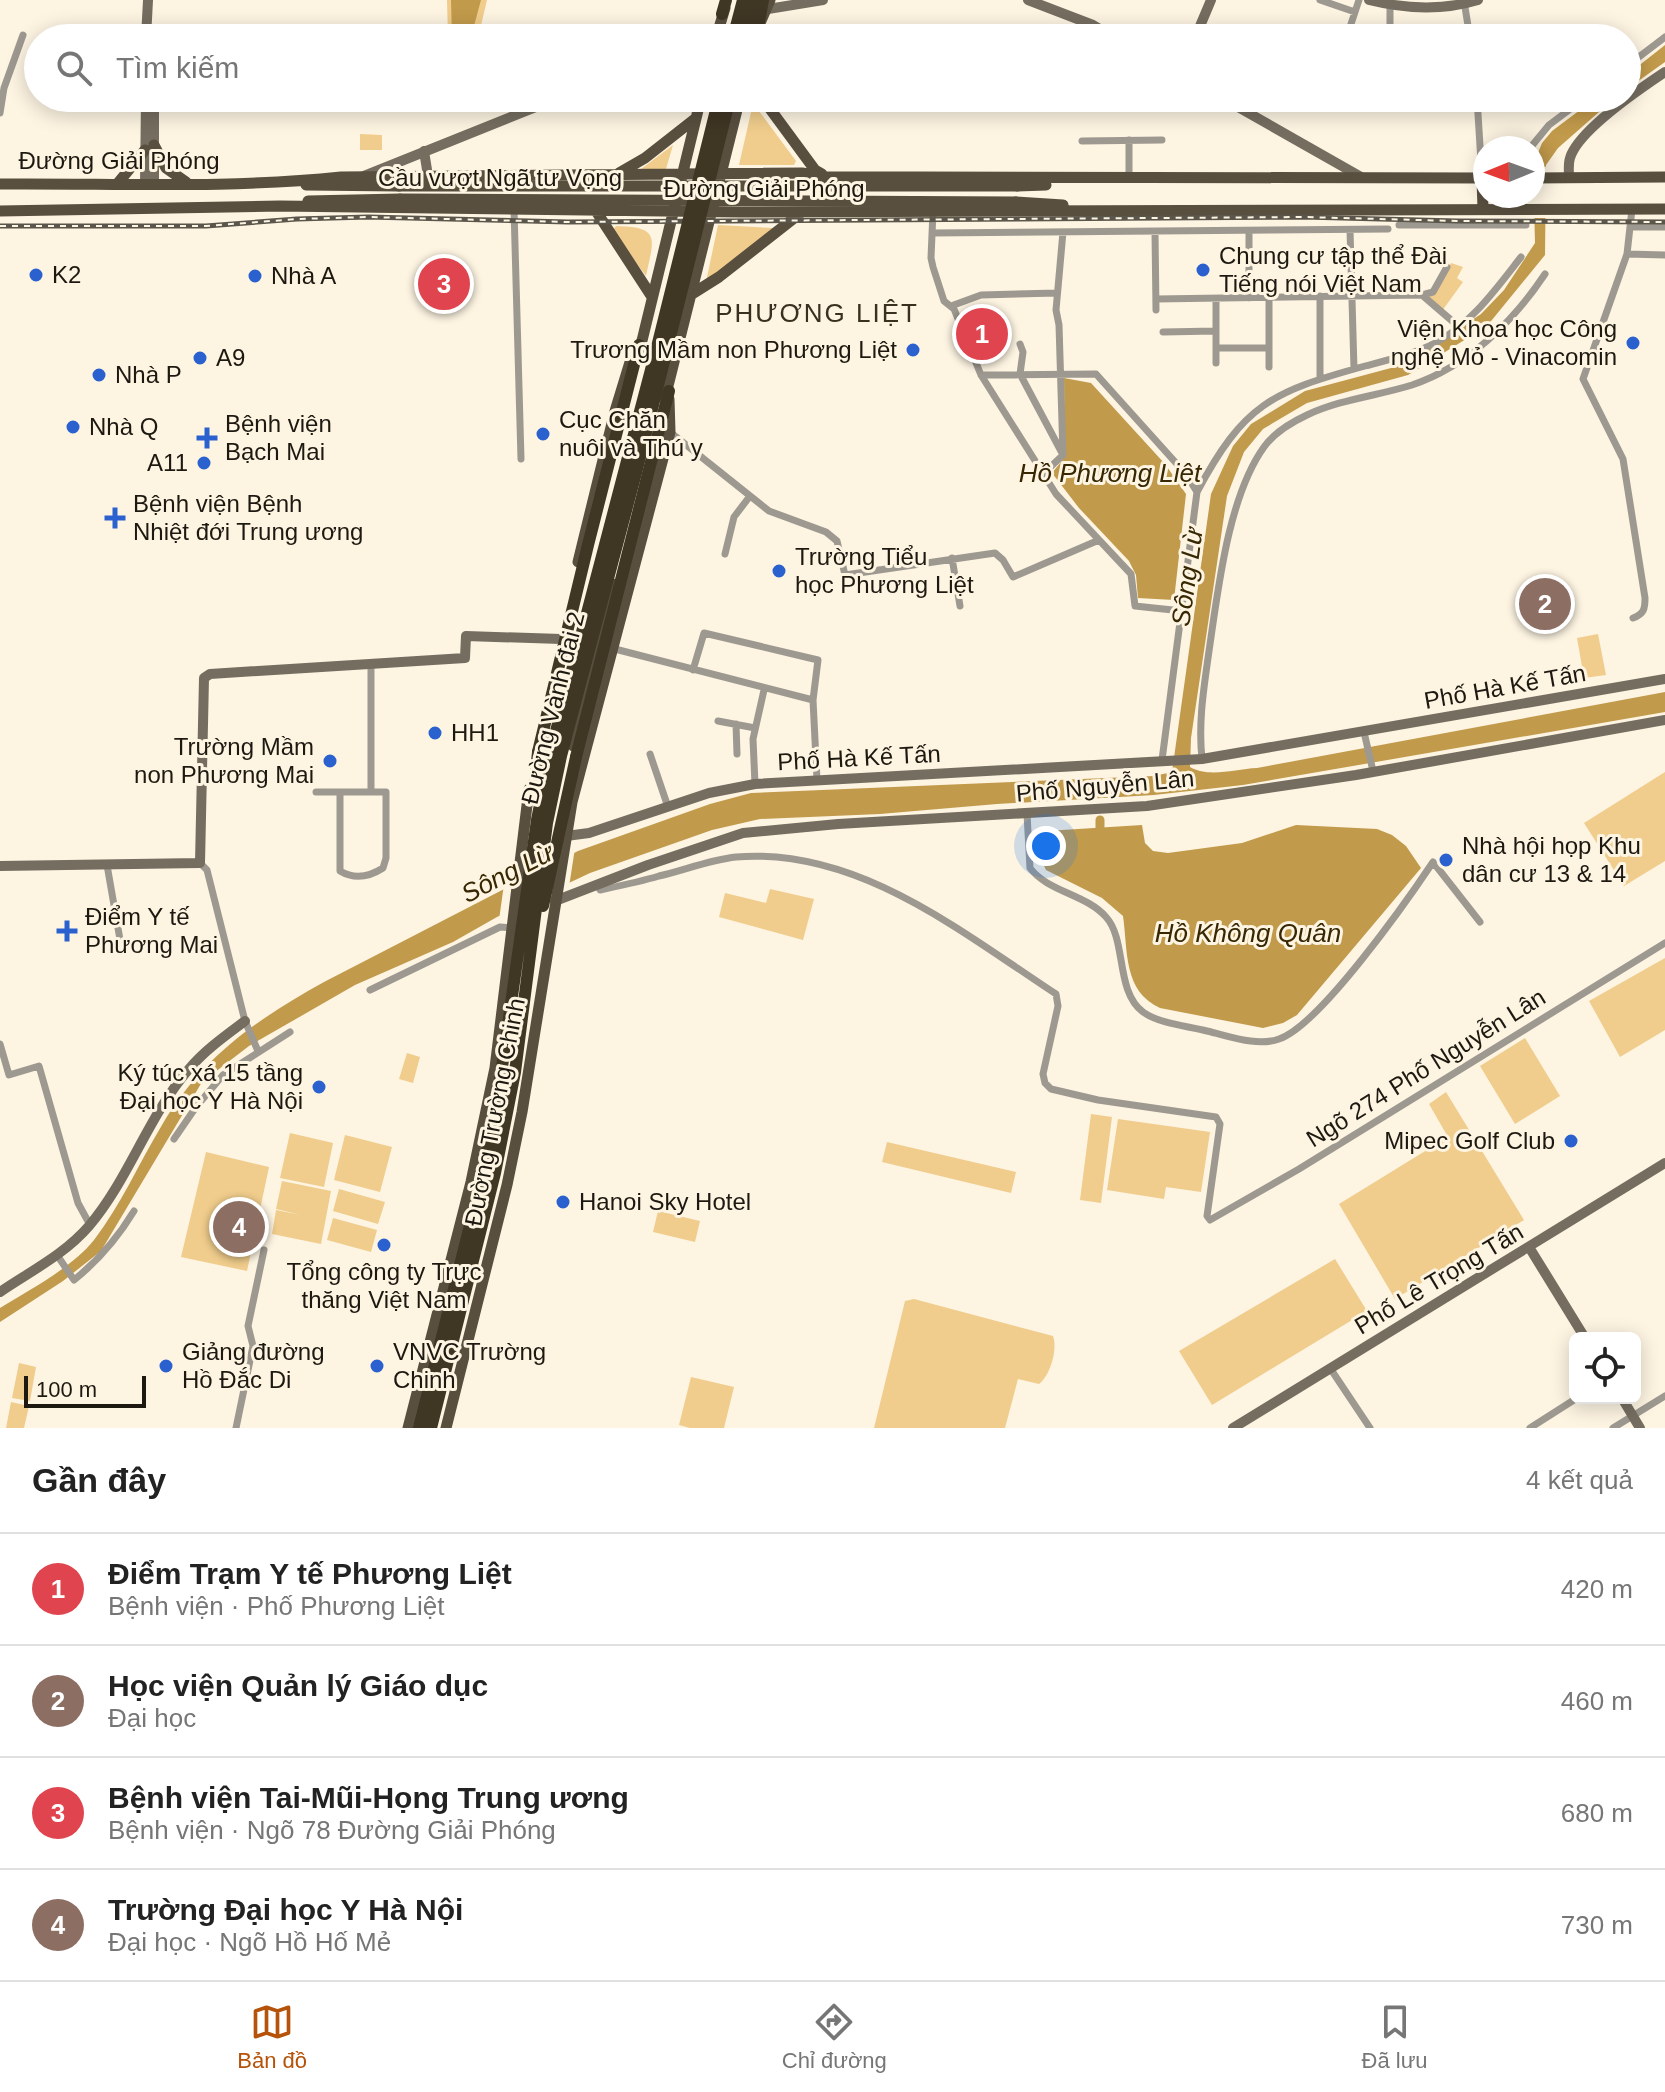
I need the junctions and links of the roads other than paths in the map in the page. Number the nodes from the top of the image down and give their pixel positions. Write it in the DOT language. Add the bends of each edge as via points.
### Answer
graph roads {
  1 [pos="148,0"];
  2 [pos="725,0"];
  3 [pos="743,0"];
  4 [pos="823,0"];
  5 [pos="1028,0"];
  6 [pos="1211,0"];
  7 [pos="1320,0"];
  8 [pos="1359,0"];
  9 [pos="1369,0"];
  10 [pos="1478,0"];
  11 [pos="763,2"];
  12 [pos="1043,2"];
  13 [pos="1464,2"];
  14 [pos="1390,5"];
  15 [pos="1355,12"];
  16 [pos="722,14"];
  17 [pos="148,16"];
  18 [pos="147,24"];
  19 [pos="150,24"];
  20 [pos="720,24"];
  21 [pos="737,24"];
  22 [pos="752,24"];
  23 [pos="758,24"];
  24 [pos="1089,24"];
  25 [pos="1201,24"];
  26 [pos="1351,24"];
  27 [pos="1390,24"];
  28 [pos="1468,24"];
  29 [pos="23,35"];
  30 [pos="1665,37"];
  31 [pos="1641,55"];
  32 [pos="1665,72"];
  33 [pos="1641,90"];
  34 [pos="147,112"];
  35 [pos="153,112"];
  36 [pos="523,112"];
  37 [pos="698,112"];
  38 [pos="716,112"];
  39 [pos="726,112"];
  40 [pos="736,112"];
  41 [pos="772,112"];
  42 [pos="1247,112"];
  43 [pos="1478,112"];
  44 [pos="1566,112"];
  45 [pos="1611,112"];
  46 [pos="0,113"];
  47 [pos="697,118"];
  48 [pos="1480,136"];
  49 [pos="1540,136"];
  50 [pos="1129,140"];
  51 [pos="1162,140"];
  52 [pos="1082,141"];
  53 [pos="149,148"];
  54 [pos="424,151"];
  55 [pos="631,174"];
  56 [pos="683,174"];
  57 [pos="721,174"];
  58 [pos="617,175"];
  59 [pos="364,176"];
  60 [pos="428,176"];
  61 [pos="820,176"];
  62 [pos="1569,177"];
  63 [pos="1665,177"];
  64 [pos="1363,178"];
  65 [pos="1473,178"];
  66 [pos="1545,178"];
  67 [pos="1083,179"];
  68 [pos="1129,179"];
  69 [pos="118,183"];
  70 [pos="150,183"];
  71 [pos="191,183"];
  72 [pos="285,183"];
  73 [pos="0,184"];
  74 [pos="280,206"];
  75 [pos="514,209"];
  76 [pos="1483,209"];
  77 [pos="1632,209"];
  78 [pos="1665,209"];
  79 [pos="1273,210"];
  80 [pos="0,211"];
  81 [pos="596,211"];
  82 [pos="630,211"];
  83 [pos="674,211"];
  84 [pos="711,211"];
  85 [pos="933,211"];
  86 [pos="1103,211"];
  87 [pos="808,212"];
  88 [pos="1399,225"];
  89 [pos="1526,225"];
  90 [pos="1630,227"];
  91 [pos="1665,227"];
  92 [pos="1388,229"];
  93 [pos="1350,230"];
  94 [pos="1249,231"];
  95 [pos="1272,231"];
  96 [pos="1063,232"];
  97 [pos="1155,232"];
  98 [pos="932,233"];
  99 [pos="665,245"];
  100 [pos="703,246"];
  101 [pos="1627,254"];
  102 [pos="1665,255"];
  103 [pos="1521,257"];
  104 [pos="1447,267"];
  105 [pos="1545,274"];
  106 [pos="1057,293"];
  107 [pos="692,294"];
  108 [pos="1354,295"];
  109 [pos="1422,295"];
  110 [pos="1320,296"];
  111 [pos="652,297"];
  112 [pos="1269,297"];
  113 [pos="1249,298"];
  114 [pos="1156,299"];
  115 [pos="1216,299"];
  116 [pos="951,306"];
  117 [pos="1156,310"];
  118 [pos="1458,326"];
  119 [pos="1216,331"];
  120 [pos="1163,332"];
  121 [pos="1020,344"];
  122 [pos="639,345"];
  123 [pos="1216,348"];
  124 [pos="1269,348"];
  125 [pos="1216,363"];
  126 [pos="1269,367"];
  127 [pos="1354,369"];
  128 [pos="1061,373"];
  129 [pos="1020,374"];
  130 [pos="981,375"];
  131 [pos="1320,378"];
  132 [pos="669,391"];
  133 [pos="670,432"];
  134 [pos="1063,455"];
  135 [pos="521,459"];
  136 [pos="1043,474"];
  137 [pos="1197,492"];
  138 [pos="750,496"];
  139 [pos="1099,540"];
  140 [pos="725,554"];
  141 [pos="952,558"];
  142 [pos="960,606"];
  143 [pos="1182,611"];
  144 [pos="1633,618"];
  145 [pos="561,639"];
  146 [pos="611,648"];
  147 [pos="371,664"];
  148 [pos="693,670"];
  149 [pos="561,676"];
  150 [pos="1665,679"];
  151 [pos="588,682"];
  152 [pos="764,690"];
  153 [pos="813,700"];
  154 [pos="1665,720"];
  155 [pos="718,721"];
  156 [pos="736,724"];
  157 [pos="755,728"];
  158 [pos="1365,735"];
  159 [pos="650,754"];
  160 [pos="737,754"];
  161 [pos="1167,760"];
  162 [pos="1197,760"];
  163 [pos="1372,768"];
  164 [pos="817,780"];
  165 [pos="755,784"];
  166 [pos="371,790"];
  167 [pos="316,792"];
  168 [pos="340,793"];
  169 [pos="572,802"];
  170 [pos="528,803"];
  171 [pos="668,807"];
  172 [pos="1027,814"];
  173 [pos="565,841"];
  174 [pos="200,863"];
  175 [pos="107,865"];
  176 [pos="0,866"];
  177 [pos="597,884"];
  178 [pos="555,901"];
  179 [pos="1480,922"];
  180 [pos="513,928"];
  181 [pos="1665,943"];
  182 [pos="122,951"];
  183 [pos="516,958"];
  184 [pos="531,960"];
  185 [pos="370,990"];
  186 [pos="246,1025"];
  187 [pos="290,1032"];
  188 [pos="0,1044"];
  189 [pos="258,1051"];
  190 [pos="495,1068"];
  191 [pos="528,1081"];
  192 [pos="174,1139"];
  193 [pos="1665,1163"];
  194 [pos="134,1211"];
  195 [pos="90,1225"];
  196 [pos="1529,1247"];
  197 [pos="264,1250"];
  198 [pos="58,1258"];
  199 [pos="0,1292"];
  200 [pos="1581,1332"];
  201 [pos="1330,1368"];
  202 [pos="420,1379"];
  203 [pos="457,1387"];
  204 [pos="1665,1396"];
  205 [pos="1569,1403"];
  206 [pos="1626,1404"];
  207 [pos="1632,1415"];
  208 [pos="236,1428"];
  209 [pos="408,1428"];
  210 [pos="419,1428"];
  211 [pos="431,1428"];
  212 [pos="446,1428"];
  213 [pos="1233,1428"];
  214 [pos="1370,1428"];
  215 [pos="1530,1428"];
  216 [pos="1613,1428"];
  217 [pos="1640,1428"];
  1 -- 17 [label="street"];
  2 -- 16 [label="highway"];
  3 -- 21 [label="highway"];
  4 -- 11 [label="street"];
  5 -- 12 [label="street"];
  6 -- 25 [label="street"];
  7 -- 15 [label="street"];
  8 -- 15 [label="street"];
  9 -- 14 [label="street"];
  10 -- 13 [label="street"];
  11 -- 22 [label="highway"];
  11 -- 23 [label="highway"];
  12 -- 24 [label="street"];
  13 -- 14 [label="street" via="1427,8"];
  13 -- 28 [label="street"];
  14 -- 27 [label="street"];
  15 -- 26 [label="street"];
  16 -- 20 [label="main road"];
  17 -- 18 [label="street"];
  17 -- 19 [label="street"];
  29 -- 46 [label="street"];
  30 -- 31 [label="street"];
  32 -- 33 [label="street"];
  34 -- 53 [label="street"];
  35 -- 53 [label="street"];
  36 -- 54 [label="street"];
  37 -- 47 [label="main road, Đường Trường Chinh"];
  38 -- 183 [label="highway, Đường Vành đai 2, bridge" via="550,754"];
  39 -- 184 [label="highway, Đường Vành đai 2, bridge" via="561,756 547,823"];
  40 -- 57 [label="main road, Đường Trường Chinh"];
  41 -- 61 [label="main road"];
  42 -- 64 [label="street"];
  43 -- 48 [label="street"];
  44 -- 49 [label="street"];
  45 -- 62 [label="street" via="1576,145"];
  47 -- 56 [label="main road, Đường Trường Chinh"];
  47 -- 58 [label="main road"];
  50 -- 51 [label="street"];
  50 -- 52 [label="street"];
  50 -- 68 [label="street"];
  53 -- 69 [label="main road"];
  53 -- 70 [label="street"];
  53 -- 71 [label="main road" via="170,173"];
  54 -- 59 [label="street"];
  54 -- 60 [label="street"];
  55 -- 56 [label="main road, Đường Giải Phóng"];
  55 -- 58 [label="main road, Đường Giải Phóng"];
  55 -- 82 [label="main road" via="640,195"];
  56 -- 57 [label="main road, Đường Giải Phóng"];
  56 -- 83 [label="main road, Đường Trường Chinh"];
  57 -- 61 [label="main road, Đường Giải Phóng"];
  57 -- 84 [label="main road, Đường Trường Chinh"];
  58 -- 60 [label="main road, Đường Giải Phóng"];
  59 -- 60 [label="main road, Đường Giải Phóng"];
  59 -- 72 [label="main road, Đường Giải Phóng"];
  61 -- 67 [label="main road, Đường Giải Phóng"];
  61 -- 87 [label="main road"];
  62 -- 63 [label="main road"];
  62 -- 66 [label="main road"];
  64 -- 65 [label="main road, Đường Giải Phóng"];
  64 -- 68 [label="main road, Đường Giải Phóng"];
  67 -- 68 [label="main road, Đường Giải Phóng"];
  67 -- 72 [label="main road, Cầu vượt Ngã tư Vọng, bridge" via="1040,186"];
  69 -- 70 [label="main road, Đường Giải Phóng"];
  69 -- 73 [label="main road, Đường Giải Phóng"];
  70 -- 71 [label="main road, Đường Giải Phóng"];
  71 -- 72 [label="main road, Đường Giải Phóng"];
  74 -- 75 [label="main road, Đường Giải Phóng"];
  74 -- 80 [label="main road, Đường Giải Phóng"];
  74 -- 86 [label="main road, Cầu vượt Ngã tư Vọng, bridge" via="320,199 1040,202"];
  75 -- 81 [label="main road, Đường Giải Phóng"];
  75 -- 135 [label="street"];
  76 -- 77 [label="main road, Đường Giải Phóng"];
  76 -- 79 [label="main road, Đường Giải Phóng"];
  77 -- 78 [label="main road"];
  77 -- 90 [label="street"];
  79 -- 86 [label="main road, Đường Giải Phóng"];
  79 -- 95 [label="street"];
  81 -- 82 [label="main road, Đường Giải Phóng"];
  81 -- 111 [label="main road"];
  82 -- 83 [label="main road, Đường Giải Phóng"];
  83 -- 84 [label="main road, Đường Giải Phóng"];
  83 -- 99 [label="main road, Đường Trường Chinh"];
  84 -- 87 [label="main road, Đường Giải Phóng"];
  84 -- 100 [label="main road, Đường Trường Chinh"];
  85 -- 86 [label="main road, Đường Giải Phóng"];
  85 -- 87 [label="main road, Đường Giải Phóng"];
  85 -- 98 [label="street"];
  87 -- 107 [label="main road"];
  88 -- 89 [label="street"];
  90 -- 91 [label="street"];
  90 -- 101 [label="street"];
  92 -- 93 [label="street"];
  93 -- 95 [label="street"];
  93 -- 108 [label="street"];
  94 -- 95 [label="street"];
  94 -- 97 [label="street"];
  94 -- 113 [label="street"];
  96 -- 97 [label="street"];
  96 -- 98 [label="street"];
  96 -- 106 [label="street" via="1063,276"];
  97 -- 114 [label="street"];
  98 -- 116 [label="street" via="931,258 944,301"];
  99 -- 100 [label="main road"];
  99 -- 111 [label="main road, Đường Trường Chinh"];
  100 -- 107 [label="main road, Đường Trường Chinh"];
  101 -- 102 [label="street"];
  101 -- 144 [label="street" via="1583,379 1623,459 1645,598 1645,609"];
  103 -- 118 [label="street" via="1484,304"];
  104 -- 109 [label="street" via="1433,292"];
  105 -- 162 [label="street" via="1504,326 1473,352 1414,384 1307,415 1266,444 1237,506 1218,585"];
  106 -- 116 [label="street" via="981,295"];
  106 -- 128 [label="street"];
  107 -- 132 [label="main road, Đường Trường Chinh"];
  108 -- 109 [label="street"];
  108 -- 110 [label="street"];
  108 -- 127 [label="street"];
  109 -- 118 [label="street"];
  110 -- 112 [label="street"];
  110 -- 131 [label="street"];
  111 -- 122 [label="main road, Đường Trường Chinh"];
  112 -- 113 [label="street"];
  112 -- 124 [label="street"];
  113 -- 115 [label="street"];
  114 -- 115 [label="street"];
  114 -- 117 [label="street"];
  115 -- 119 [label="street"];
  116 -- 130 [label="street"];
  118 -- 127 [label="street" via="1422,348"];
  119 -- 120 [label="street"];
  119 -- 123 [label="street"];
  121 -- 129 [label="street"];
  122 -- 145 [label="main road, Đường Trường Chinh" via="615,411"];
  122 -- 149 [label="main road, Đường Trường Chinh"];
  122 -- 183 [label="highway, bridge" via="538,752"];
  123 -- 124 [label="street"];
  123 -- 125 [label="street"];
  124 -- 126 [label="street"];
  127 -- 131 [label="street"];
  128 -- 129 [label="street"];
  128 -- 134 [label="street"];
  128 -- 137 [label="street" via="1096,374"];
  129 -- 130 [label="street"];
  129 -- 134 [label="street"];
  130 -- 136 [label="street"];
  131 -- 137 [label="street" via="1284,392 1250,417 1224,445"];
  132 -- 133 [label="main road, Đường Trường Chinh"];
  132 -- 151 [label="main road, Đường Trường Chinh" via="656,417"];
  132 -- 184 [label="highway, bridge" via="576,757"];
  133 -- 138 [label="street"];
  133 -- 146 [label="main road, Đường Trường Chinh"];
  134 -- 136 [label="street"];
  136 -- 139 [label="street"];
  137 -- 143 [label="street"];
  138 -- 140 [label="street" via="734,517"];
  138 -- 141 [label="street" via="769,511 837,541 845,575"];
  139 -- 141 [label="street" via="1013,577 995,553"];
  139 -- 143 [label="street" via="1131,574 1135,606"];
  141 -- 142 [label="street"];
  143 -- 161 [label="street"];
  145 -- 147 [label="street" via="466,636 465,658"];
  145 -- 170 [label="main road, Đường Trường Chinh" via="532,760"];
  146 -- 148 [label="street"];
  146 -- 169 [label="main road, Đường Trường Chinh"];
  147 -- 166 [label="street"];
  147 -- 174 [label="street" via="218,672 204,678"];
  148 -- 152 [label="street"];
  148 -- 153 [label="street" via="704,633 818,660"];
  149 -- 151 [label="main road"];
  149 -- 170 [label="main road, Đường Trường Chinh"];
  150 -- 158 [label="street, Phố Hà Kế Tấn"];
  151 -- 169 [label="main road, Đường Trường Chinh" via="571,754"];
  152 -- 153 [label="street"];
  152 -- 157 [label="street"];
  153 -- 164 [label="street"];
  154 -- 163 [label="street, Phố Nguyễn Lân"];
  155 -- 156 [label="street"];
  156 -- 157 [label="street"];
  156 -- 160 [label="street"];
  157 -- 165 [label="street"];
  158 -- 162 [label="street, Phố Hà Kế Tấn"];
  158 -- 163 [label="street"];
  159 -- 171 [label="street"];
  161 -- 162 [label="street, Phố Hà Kế Tấn"];
  161 -- 164 [label="street, Phố Hà Kế Tấn"];
  163 -- 172 [label="street, Phố Nguyễn Lân" via="1288,787 1147,806"];
  164 -- 165 [label="street, Phố Hà Kế Tấn"];
  165 -- 171 [label="street, Phố Hà Kế Tấn"];
  166 -- 168 [label="street"];
  166 -- 168 [label="street" via="386,792 386,846 383,868 370,876 340,871"];
  167 -- 168 [label="street"];
  169 -- 173 [label="main road, Đường Trường Chinh"];
  170 -- 180 [label="main road, Đường Trường Chinh"];
  171 -- 173 [label="street, Phố Hà Kế Tấn"];
  172 -- 177 [label="street, Phố Nguyễn Lân" via="743,833"];
  172 -- 179 [label="street" via="1035,876 1104,914 1129,991 1143,1012 1175,1023 1259,1042 1293,1034 1383,931 1433,862"];
  173 -- 178 [label="main road, Đường Trường Chinh"];
  174 -- 175 [label="street"];
  174 -- 186 [label="street" via="207,870"];
  175 -- 176 [label="street"];
  175 -- 182 [label="street"];
  177 -- 178 [label="street, Phố Nguyễn Lân"];
  177 -- 181 [label="street, Ngõ 274 Phố Nguyễn Lân" via="600,890 713,860 778,857 844,871 921,907 1056,994 1043,1074 1051,1089 1216,1117 1220,1124 1210,1220"];
  178 -- 191 [label="main road, Đường Trường Chinh"];
  180 -- 185 [label="street" via="500,927"];
  180 -- 190 [label="main road, Đường Trường Chinh"];
  183 -- 210 [label="highway, Đường Vành đai 2, bridge" via="484,1170"];
  184 -- 211 [label="highway, Đường Vành đai 2, bridge" via="495,1173"];
  186 -- 189 [label="street"];
  186 -- 195 [label="street" via="196,1061"];
  187 -- 189 [label="street"];
  188 -- 195 [label="street" via="9,1075 39,1066 78,1203"];
  189 -- 192 [label="street" via="223,1075"];
  190 -- 191 [label="main road"];
  190 -- 202 [label="main road, Đường Trường Chinh"];
  191 -- 203 [label="main road, Đường Trường Chinh"];
  193 -- 196 [label="street, Phố Lê Trọng Tấn"];
  194 -- 198 [label="street" via="97,1261 72,1278"];
  195 -- 198 [label="street"];
  196 -- 200 [label="street"];
  196 -- 201 [label="street, Phố Lê Trọng Tấn"];
  197 -- 208 [label="street" via="248,1326 253,1346"];
  198 -- 199 [label="street"];
  201 -- 213 [label="street, Phố Lê Trọng Tấn"];
  201 -- 214 [label="street"];
  202 -- 203 [label="main road"];
  202 -- 209 [label="main road, Đường Trường Chinh"];
  203 -- 212 [label="main road, Đường Trường Chinh"];
  204 -- 207 [label="street"];
  205 -- 215 [label="street"];
  206 -- 207 [label="street"];
  207 -- 216 [label="street"];
  207 -- 217 [label="street"];
}
